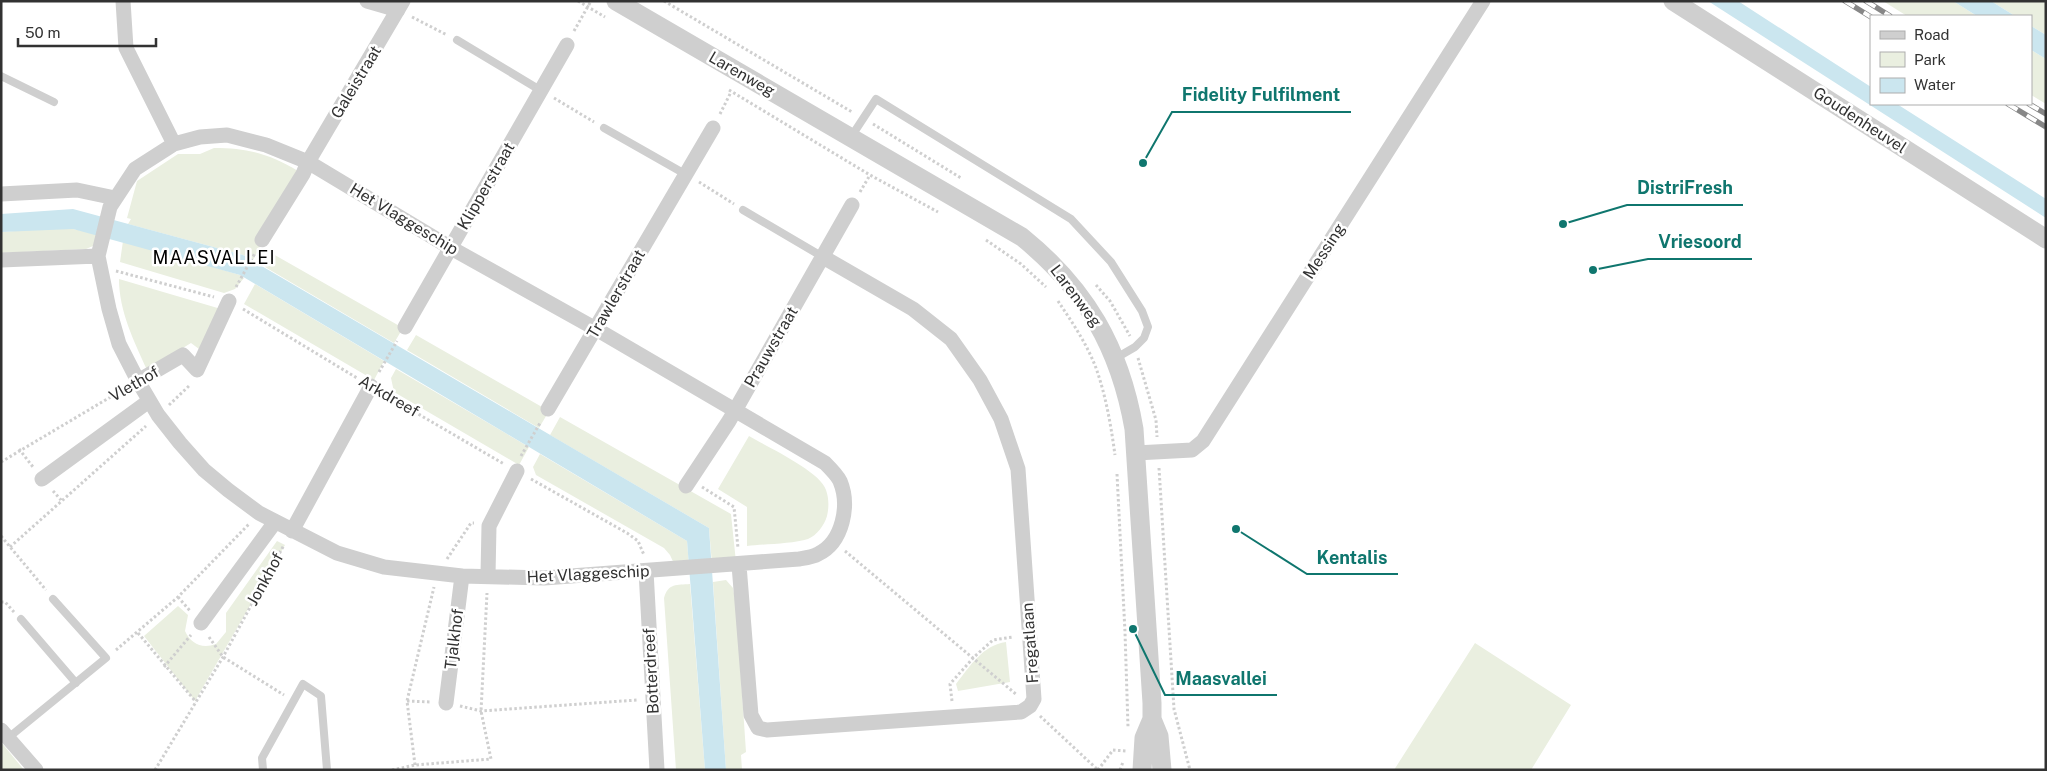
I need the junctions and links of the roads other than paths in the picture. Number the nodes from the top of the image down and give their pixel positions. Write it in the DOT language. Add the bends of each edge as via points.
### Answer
graph roads {
  1 [pos="123,1"];
  2 [pos="366,1"];
  3 [pos="616,1"];
  4 [pos="1483,1"];
  5 [pos="1673,1"];
  6 [pos="401,6"];
  7 [pos="457,40"];
  8 [pos="567,45"];
  9 [pos="1,76"];
  10 [pos="540,90"];
  11 [pos="54,102"];
  12 [pos="604,128"];
  13 [pos="713,128"];
  14 [pos="851,136"];
  15 [pos="174,144"];
  16 [pos="308,162"];
  17 [pos="685,174"];
  18 [pos="1,194"];
  19 [pos="112,203"];
  20 [pos="852,205"];
  21 [pos="743,210"];
  22 [pos="262,240"];
  23 [pos="2046,240"];
  24 [pos="450,248"];
  25 [pos="99,256"];
  26 [pos="823,257"];
  27 [pos="1,260"];
  28 [pos="229,301"];
  29 [pos="405,328"];
  30 [pos="596,329"];
  31 [pos="1116,358"];
  32 [pos="138,381"];
  33 [pos="373,381"];
  34 [pos="149,401"];
  35 [pos="548,409"];
  36 [pos="735,411"];
  37 [pos="1136,453"];
  38 [pos="518,466"];
  39 [pos="42,479"];
  40 [pos="686,486"];
  41 [pos="275,522"];
  42 [pos="292,531"];
  43 [pos="739,565"];
  44 [pos="646,571"];
  45 [pos="488,575"];
  46 [pos="462,576"];
  47 [pos="53,599"];
  48 [pos="21,619"];
  49 [pos="201,623"];
  50 [pos="76,683"];
  51 [pos="446,703"];
  52 [pos="1152,719"];
  53 [pos="5,734"];
  54 [pos="36,770"];
  55 [pos="263,770"];
  56 [pos="327,770"];
  57 [pos="657,770"];
  58 [pos="1142,770"];
  59 [pos="1162,770"];
  1 -- 15 [label="street" via="126,48"];
  2 -- 6 [label="street"];
  3 -- 14 [label="street, Larenweg"];
  4 -- 37 [label="street, Messing" via="1203,441 1192,450"];
  5 -- 23 [label="street, Goudenheuvel"];
  6 -- 16 [label="street, Galeistraat"];
  7 -- 10 [label="lane"];
  8 -- 10 [label="street, Klipperstraat"];
  9 -- 11 [label="lane"];
  10 -- 24 [label="street, Klipperstraat"];
  12 -- 17 [label="lane"];
  13 -- 17 [label="street, Trawlerstraat"];
  14 -- 31 [label="street, Larenweg" via="990,216 1038,250 1058,268 1086,303"];
  14 -- 31 [label="lane" via="876,99 1071,220 1111,262 1142,310 1148,327 1144,338 1135,347"];
  15 -- 16 [label="street, Het Vlaggeschip" via="200,137 228,135 266,145"];
  15 -- 19 [label="street, Het Vlaggeschip" via="134,169"];
  16 -- 22 [label="street"];
  16 -- 24 [label="street, Het Vlaggeschip"];
  17 -- 30 [label="street, Trawlerstraat"];
  18 -- 19 [label="street" via="77,190"];
  19 -- 25 [label="street, Het Vlaggeschip"];
  20 -- 26 [label="street, Prauwstraat"];
  21 -- 26 [label="lane"];
  24 -- 29 [label="street, Klipperstraat"];
  24 -- 30 [label="street, Het Vlaggeschip"];
  25 -- 27 [label="street"];
  25 -- 32 [label="street, Het Vlaggeschip" via="119,344"];
  26 -- 36 [label="street, Prauwstraat"];
  26 -- 43 [label="street, Fregatlaan" via="913,310 950,338 980,380 997,412 1018,469 1034,699 1021,712 767,730 758,728 751,715"];
  28 -- 32 [label="street, Vlethof" via="197,370 183,355"];
  30 -- 35 [label="street, Trawlerstraat"];
  30 -- 36 [label="street, Het Vlaggeschip"];
  31 -- 37 [label="street, Larenweg" via="1129,401"];
  32 -- 34 [label="street, Het Vlaggeschip"];
  33 -- 42 [label="street"];
  34 -- 39 [label="street, Vlethof"];
  34 -- 41 [label="street, Het Vlaggeschip" via="204,470"];
  36 -- 40 [label="street, Prauwstraat"];
  36 -- 43 [label="street, Het Vlaggeschip" via="825,463 840,480 845,502 842,526 834,542 818,554"];
  37 -- 52 [label="street, Larenweg"];
  38 -- 45 [label="street" via="489,526"];
  41 -- 42 [label="street, Het Vlaggeschip"];
  41 -- 49 [label="street, Jonkhof"];
  42 -- 46 [label="street, Het Vlaggeschip" via="337,553 384,567"];
  43 -- 44 [label="street, Het Vlaggeschip"];
  44 -- 45 [label="street, Het Vlaggeschip" via="544,578"];
  44 -- 57 [label="street, Botterdreef"];
  45 -- 46 [label="street, Het Vlaggeschip"];
  46 -- 51 [label="street, Tjalkhof"];
  47 -- 50 [label="lane" via="106,658"];
  48 -- 50 [label="lane"];
  50 -- 53 [label="lane"];
  52 -- 58 [label="street, Larenweg" via="1144,738"];
  52 -- 59 [label="street" via="1159,736"];
  53 -- 54 [label="street"];
  55 -- 56 [label="lane" via="262,758 304,684 321,696"];
}
